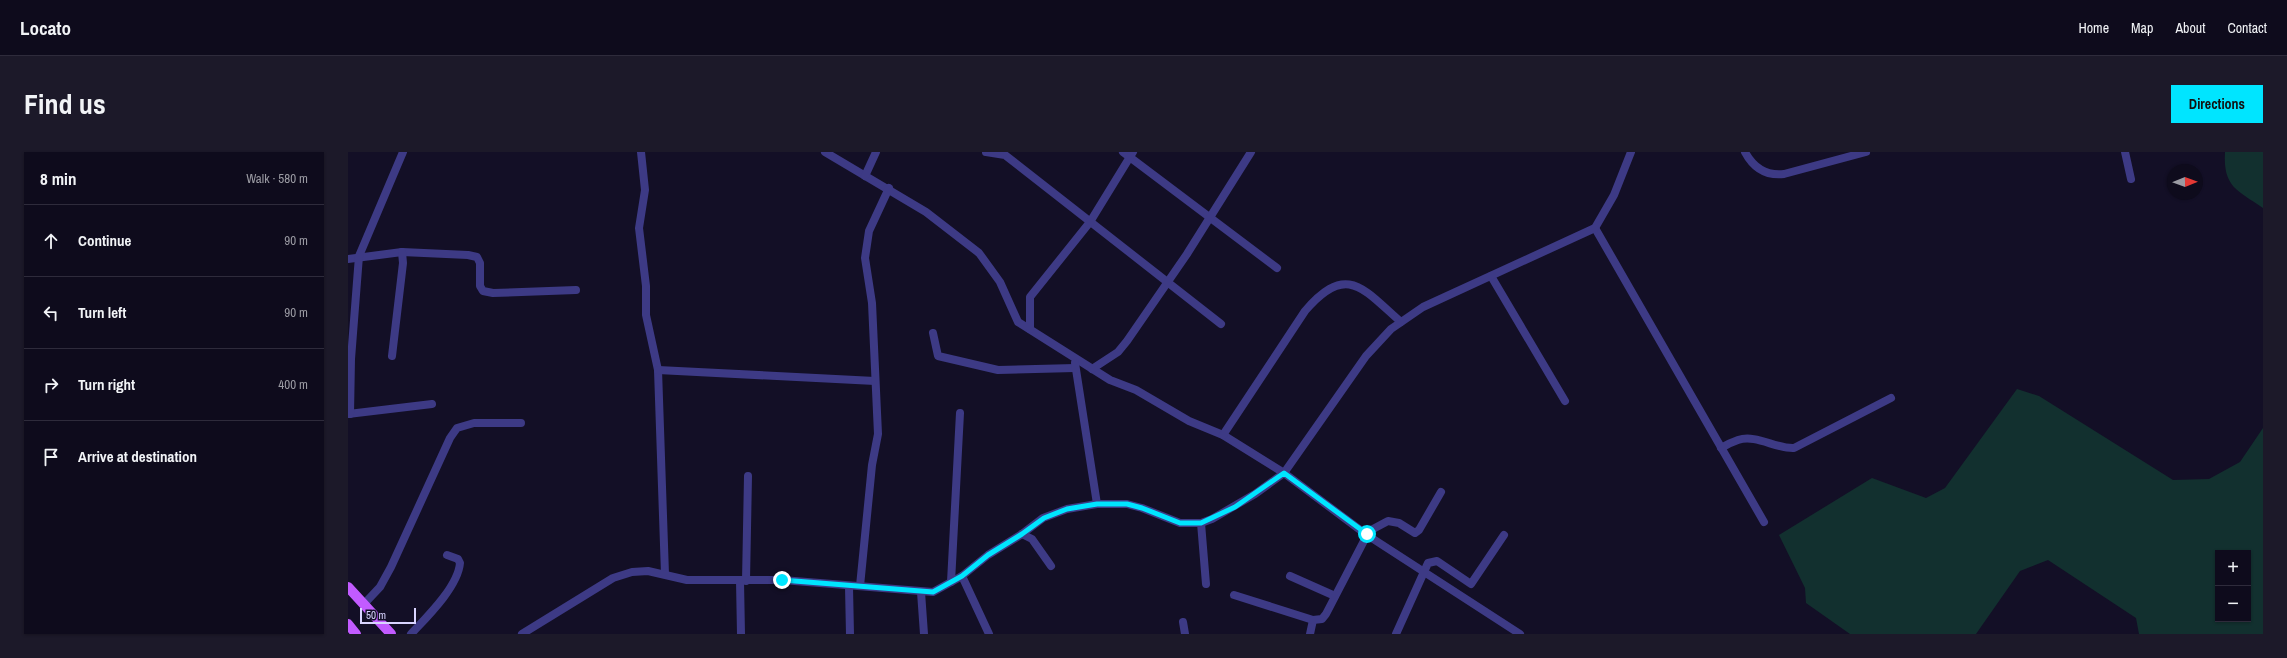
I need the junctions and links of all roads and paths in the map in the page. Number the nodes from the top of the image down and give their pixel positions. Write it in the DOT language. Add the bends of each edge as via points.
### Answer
graph roads {
  1 [pos="403,152"];
  2 [pos="641,152"];
  3 [pos="825,152"];
  4 [pos="876,152"];
  5 [pos="986,152"];
  6 [pos="1251,152"];
  7 [pos="1631,152"];
  8 [pos="1745,152"];
  9 [pos="1866,152"];
  10 [pos="2125,152"];
  11 [pos="1128,154"];
  12 [pos="865,176"];
  13 [pos="2131,179"];
  14 [pos="889,188"];
  15 [pos="1210,218"];
  16 [pos="1090,222"];
  17 [pos="1595,228"];
  18 [pos="402,252"];
  19 [pos="359,256"];
  20 [pos="348,259"];
  21 [pos="1277,268"];
  22 [pos="1491,276"];
  23 [pos="1166,282"];
  24 [pos="576,290"];
  25 [pos="1401,322"];
  26 [pos="1221,324"];
  27 [pos="1030,329"];
  28 [pos="933,333"];
  29 [pos="392,356"];
  30 [pos="1074,357"];
  31 [pos="1075,368"];
  32 [pos="1092,369"];
  33 [pos="658,370"];
  34 [pos="875,381"];
  35 [pos="1891,398"];
  36 [pos="1565,401"];
  37 [pos="432,404"];
  38 [pos="960,412"];
  39 [pos="349,414"];
  40 [pos="521,423"];
  41 [pos="1223,435"];
  42 [pos="1721,448"];
  43 [pos="1284,473"];
  44 [pos="748,476"];
  45 [pos="1441,492"];
  46 [pos="1097,504"];
  47 [pos="1764,522"];
  48 [pos="1201,523"];
  49 [pos="1022,534"];
  50 [pos="1367,534"];
  51 [pos="1504,535"];
  52 [pos="447,555"];
  53 [pos="1051,566"];
  54 [pos="1423,571"];
  55 [pos="665,574"];
  56 [pos="962,576"];
  57 [pos="1290,576"];
  58 [pos="743,581"];
  59 [pos="951,582"];
  60 [pos="1206,584"];
  61 [pos="860,586"];
  62 [pos="348,587"];
  63 [pos="850,587"];
  64 [pos="921,592"];
  65 [pos="1234,595"];
  66 [pos="1335,596"];
  67 [pos="364,604"];
  68 [pos="1313,620"];
  69 [pos="1183,622"];
  70 [pos="348,624"];
  71 [pos="356,634"];
  72 [pos="391,634"];
  73 [pos="411,634"];
  74 [pos="522,634"];
  75 [pos="741,634"];
  76 [pos="850,634"];
  77 [pos="924,634"];
  78 [pos="989,634"];
  79 [pos="1185,634"];
  80 [pos="1310,634"];
  81 [pos="1396,634"];
  82 [pos="1520,634"];
  1 -- 19 [label="street"];
  2 -- 33 [label="street" via="645,190 639,228 646,286 646,315"];
  3 -- 12 [label="street"];
  4 -- 12 [label="street"];
  5 -- 16 [label="street" via="1005,155"];
  6 -- 15 [label="street"];
  7 -- 17 [label="street" via="1614,195"];
  8 -- 9 [label="street" via="1757,168 1772,175"];
  10 -- 13 [label="street"];
  11 -- 15 [label="street"];
  11 -- 16 [label="street"];
  12 -- 14 [label="street"];
  14 -- 27 [label="street" via="926,212 979,253 1000,282 1018,322"];
  14 -- 34 [label="street" via="869,231 865,258 872,303"];
  15 -- 21 [label="street"];
  15 -- 23 [label="street"];
  16 -- 23 [label="street"];
  16 -- 27 [label="street" via="1030,297"];
  17 -- 22 [label="street"];
  17 -- 42 [label="street"];
  18 -- 19 [label="street"];
  18 -- 24 [label="street" via="477,257 480,263 480,286 483,291 492,293"];
  18 -- 29 [label="street" via="403,263"];
  19 -- 20 [label="street"];
  19 -- 39 [label="street"];
  22 -- 25 [label="street" via="1424,307"];
  22 -- 36 [label="street"];
  23 -- 26 [label="street"];
  23 -- 32 [label="street" via="1118,352"];
  25 -- 41 [label="street" via="1365,290 1352,284 1336,285 1319,294 1305,311"];
  25 -- 43 [label="street" via="1366,356"];
  27 -- 30 [label="street"];
  28 -- 31 [label="street" via="938,356 998,370"];
  30 -- 31 [label="street"];
  30 -- 32 [label="street"];
  31 -- 46 [label="street"];
  32 -- 41 [label="street" via="1110,380 1136,390 1189,421"];
  33 -- 34 [label="street"];
  33 -- 55 [label="street"];
  34 -- 61 [label="street" via="878,434 872,465"];
  35 -- 42 [label="street" via="1794,448 1784,449 1748,439 1739,439"];
  37 -- 39 [label="street"];
  38 -- 59 [label="street"];
  40 -- 67 [label="street" via="474,423 458,428 450,438 391,567 380,587"];
  41 -- 43 [label="street"];
  42 -- 47 [label="street"];
  43 -- 48 [label="street" via="1235,507"];
  43 -- 50 [label="street"];
  44 -- 58 [label="street"];
  45 -- 50 [label="street" via="1415,533 1399,523 1388,521"];
  46 -- 48 [label="street" via="1127,504 1180,523"];
  46 -- 49 [label="street" via="1067,509 1044,518"];
  48 -- 60 [label="street"];
  49 -- 53 [label="street" via="1032,539"];
  49 -- 56 [label="street" via="988,555"];
  50 -- 54 [label="street"];
  50 -- 66 [label="street"];
  51 -- 54 [label="street" via="1470,584 1437,561 1428,563"];
  52 -- 73 [label="street" via="458,559 460,563 454,581 432,612"];
  54 -- 81 [label="street"];
  54 -- 82 [label="street"];
  55 -- 58 [label="street" via="687,580"];
  55 -- 74 [label="street" via="632,572 614,578"];
  56 -- 59 [label="street"];
  56 -- 78 [label="street"];
  57 -- 66 [label="street"];
  58 -- 63 [label="street" via="782,580"];
  58 -- 75 [label="street"];
  59 -- 64 [label="street" via="933,592"];
  61 -- 63 [label="street"];
  61 -- 64 [label="street"];
  62 -- 67 [label="main road"];
  63 -- 76 [label="street"];
  64 -- 77 [label="street"];
  65 -- 68 [label="street"];
  66 -- 68 [label="street" via="1322,619"];
  67 -- 72 [label="main road"];
  68 -- 80 [label="street"];
  69 -- 79 [label="street"];
  70 -- 71 [label="main road"];
}
